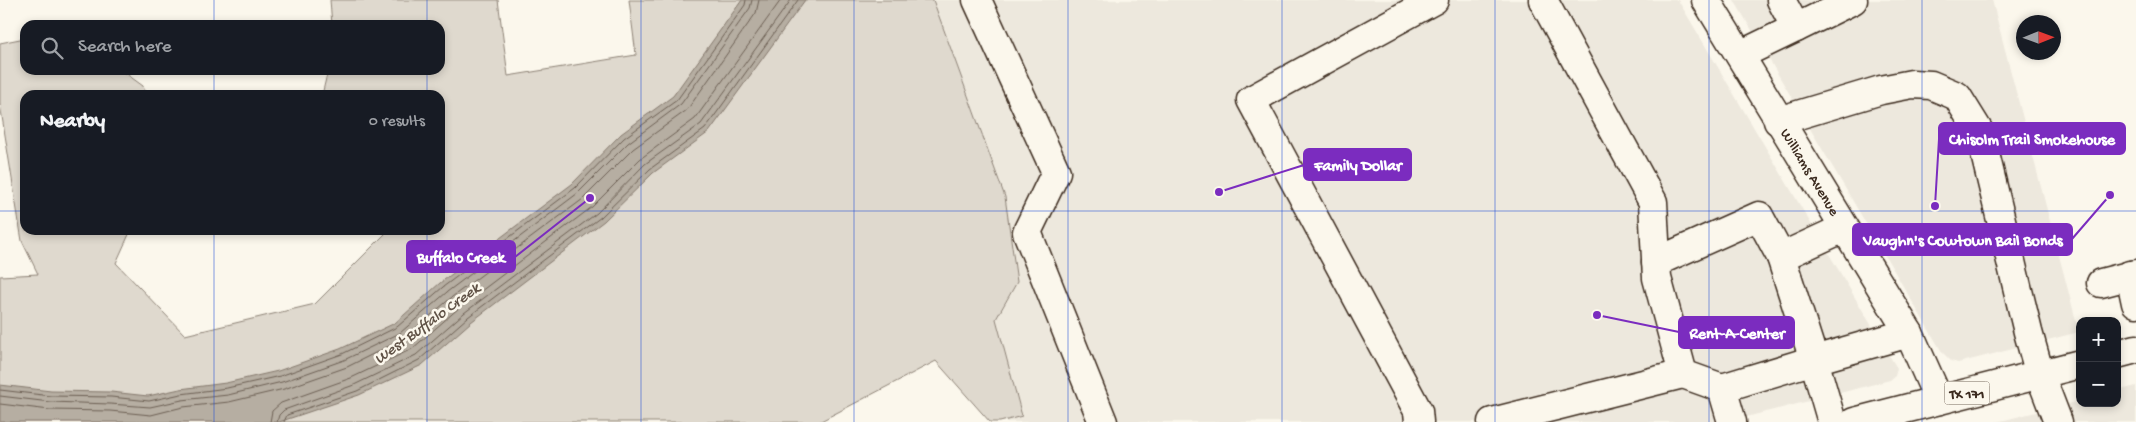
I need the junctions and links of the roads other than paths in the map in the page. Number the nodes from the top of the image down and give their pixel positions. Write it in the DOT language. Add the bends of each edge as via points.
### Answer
graph roads {
  1 [pos="978,0"];
  2 [pos="1434,0"];
  3 [pos="1544,0"];
  4 [pos="1706,0"];
  5 [pos="1781,0"];
  6 [pos="1853,0"];
  7 [pos="1796,28"];
  8 [pos="1740,56"];
  9 [pos="1778,121"];
  10 [pos="1844,228"];
  11 [pos="1780,256"];
  12 [pos="1656,262"];
  13 [pos="2133,275"];
  14 [pos="2101,283"];
  15 [pos="2136,303"];
  16 [pos="1909,332"];
  17 [pos="2136,349"];
  18 [pos="2121,353"];
  19 [pos="1814,360"];
  20 [pos="2076,365"];
  21 [pos="1683,374"];
  22 [pos="2040,375"];
  23 [pos="1722,388"];
  24 [pos="1939,400"];
  25 [pos="1412,418"];
  26 [pos="1103,422"];
  27 [pos="1492,422"];
  28 [pos="1732,422"];
  29 [pos="1832,422"];
  30 [pos="1854,422"];
  31 [pos="2058,422"];
  1 -- 26 [label="street" via="1056,172 1027,232"];
  2 -- 25 [label="street" via="1251,100"];
  3 -- 12 [label="street" via="1653,202"];
  4 -- 8 [label="street, Williams Avenue"];
  5 -- 7 [label="street"];
  6 -- 7 [label="street"];
  7 -- 8 [label="street"];
  8 -- 9 [label="street, Williams Avenue"];
  9 -- 10 [label="street, Williams Avenue"];
  9 -- 22 [label="street" via="1880,90 1912,84 1931,85 1957,96 1980,133"];
  10 -- 11 [label="street"];
  10 -- 16 [label="street, Williams Avenue"];
  11 -- 12 [label="street" via="1759,216"];
  11 -- 19 [label="street"];
  12 -- 21 [label="street" via="1657,278"];
  13 -- 14 [label="street"];
  13 -- 15 [label="street"];
  16 -- 19 [label="street"];
  16 -- 24 [label="street, Williams Avenue"];
  17 -- 18 [label="street"];
  19 -- 23 [label="street"];
  19 -- 29 [label="street"];
  20 -- 22 [label="street, TX 171"];
  21 -- 23 [label="street"];
  21 -- 27 [label="street"];
  22 -- 24 [label="street, TX 171"];
  22 -- 31 [label="street"];
  23 -- 28 [label="street"];
  24 -- 30 [label="street, TX 171"];
}
